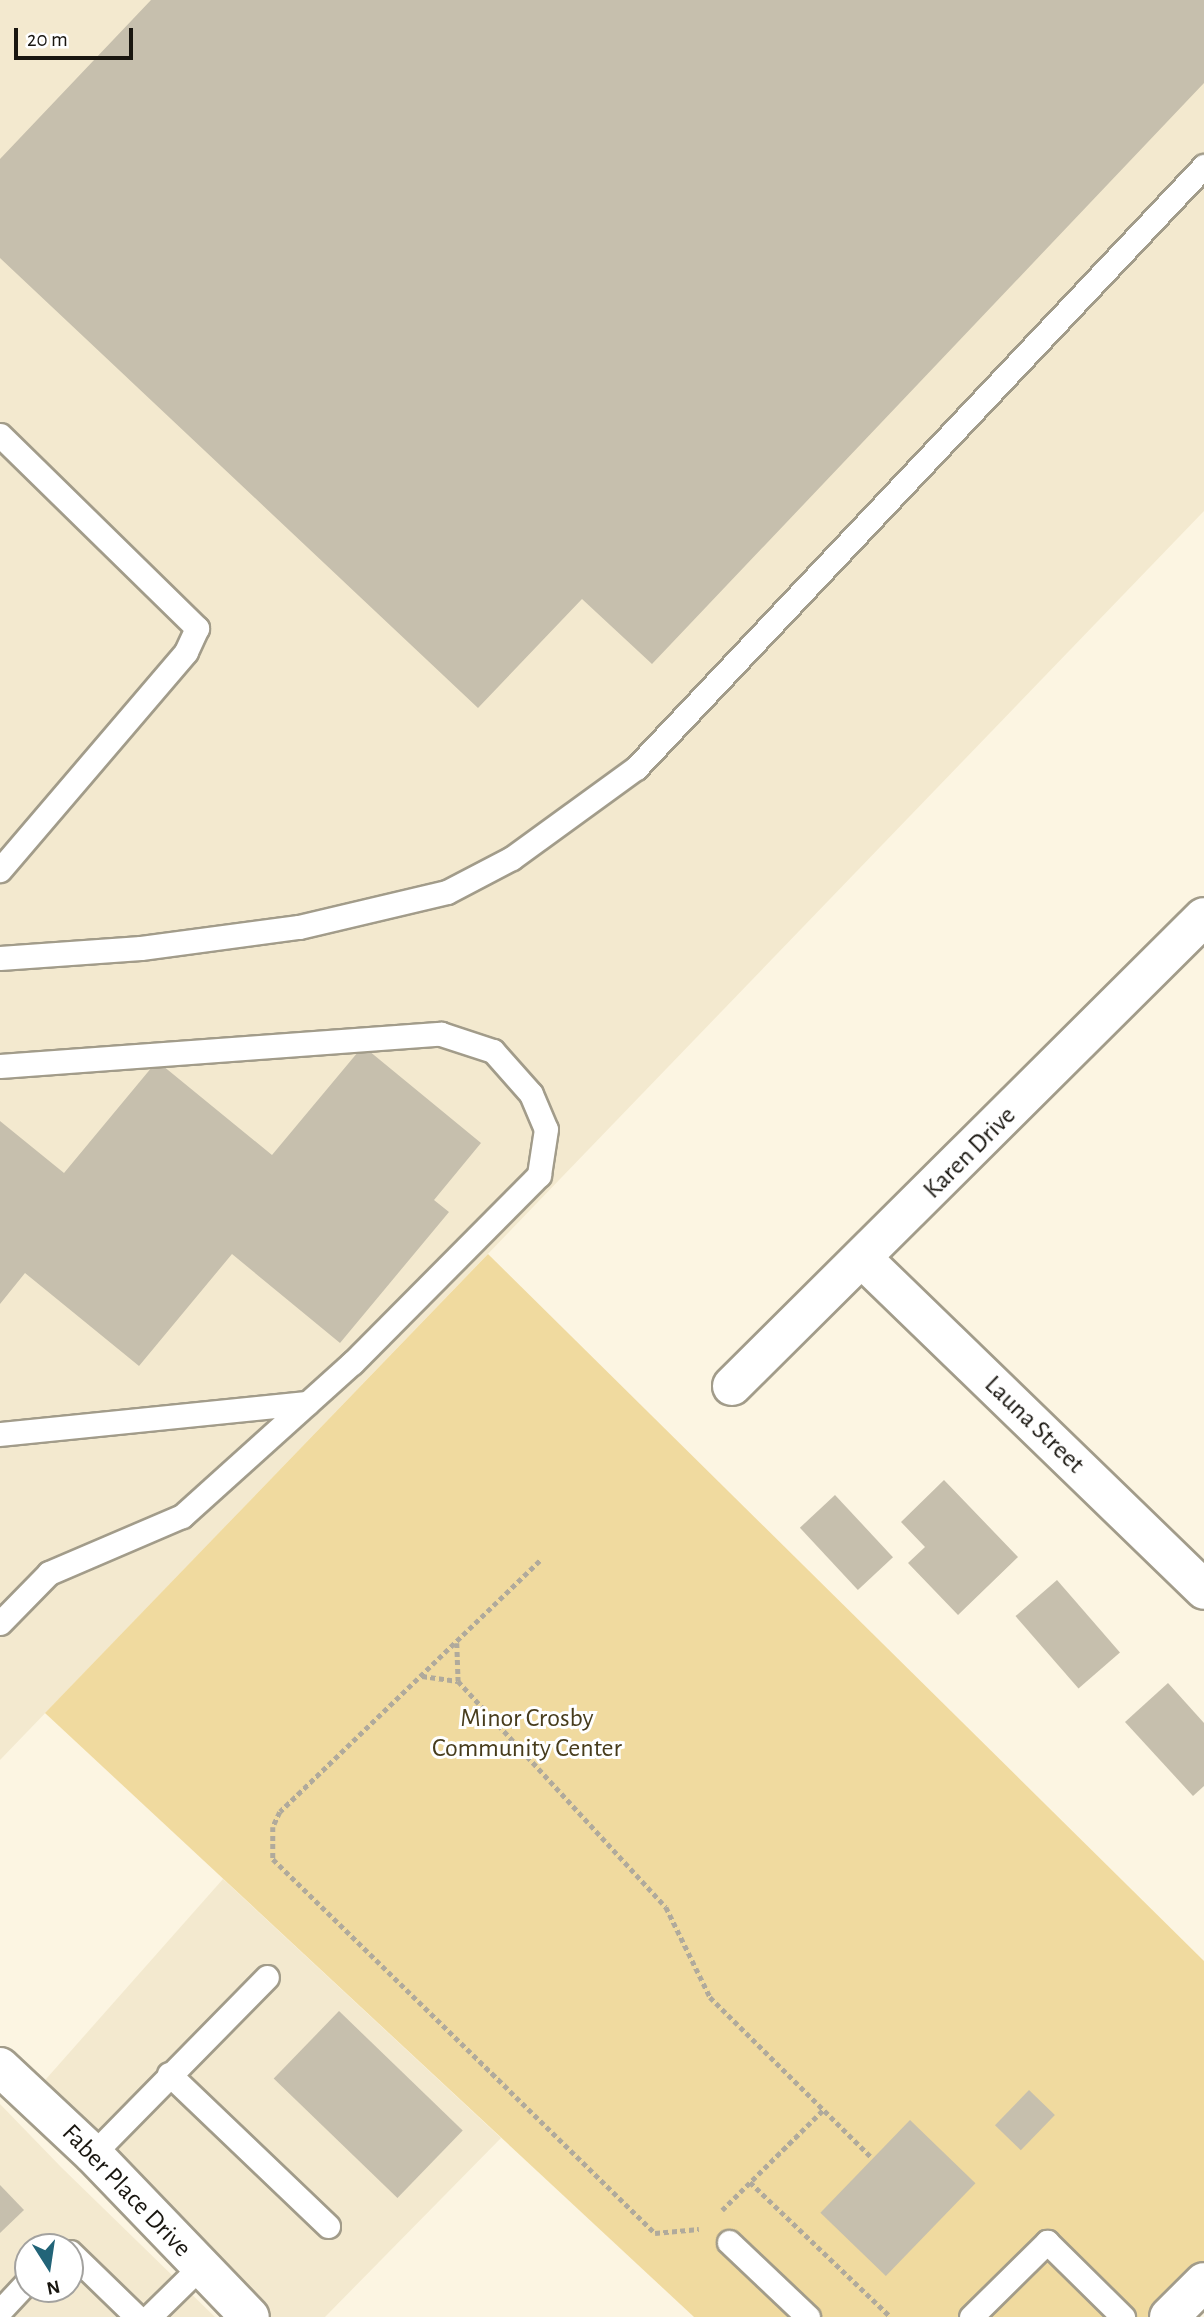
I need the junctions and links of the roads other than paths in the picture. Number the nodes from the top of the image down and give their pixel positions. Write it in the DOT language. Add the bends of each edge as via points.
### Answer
graph roads {
  1 [pos="1204,166"];
  2 [pos="0,435"];
  3 [pos="0,870"];
  4 [pos="1204,917"];
  5 [pos="0,958"];
  6 [pos="0,1066"];
  7 [pos="864,1260"];
  8 [pos="733,1386"];
  9 [pos="307,1403"];
  10 [pos="0,1434"];
  11 [pos="1204,1590"];
  12 [pos="0,1623"];
  13 [pos="267,1977"];
  14 [pos="0,2067"];
  15 [pos="169,2074"];
  16 [pos="93,2154"];
  17 [pos="328,2226"];
  18 [pos="729,2242"];
  19 [pos="84,2266"];
  20 [pos="200,2267"];
  21 [pos="1204,2281"];
  22 [pos="14,2296"];
  23 [pos="0,2311"];
  24 [pos="137,2317"];
  25 [pos="149,2317"];
  26 [pos="250,2317"];
  27 [pos="808,2317"];
  28 [pos="971,2317"];
  29 [pos="1123,2317"];
  30 [pos="1169,2317"];
  1 -- 5 [label="lane" via="636,768 522,851 447,892 299,927 141,948"];
  2 -- 3 [label="lane" via="197,628 186,652"];
  4 -- 7 [label="street, Karen Drive"];
  6 -- 9 [label="lane" via="441,1034 493,1051 531,1094 545,1129 539,1175"];
  7 -- 8 [label="street, Karen Drive"];
  7 -- 11 [label="street, Launa Street"];
  9 -- 10 [label="lane"];
  9 -- 12 [label="lane" via="182,1516 49,1573"];
  13 -- 15 [label="lane"];
  14 -- 16 [label="street, Faber Place Drive"];
  15 -- 16 [label="lane"];
  15 -- 17 [label="lane"];
  16 -- 20 [label="street, Faber Place Drive"];
  18 -- 27 [label="lane"];
  19 -- 24 [label="lane"];
  20 -- 25 [label="lane"];
  20 -- 26 [label="street, Faber Place Drive"];
  21 -- 30 [label="street"];
  22 -- 23 [label="lane"];
  28 -- 29 [label="lane" via="1047,2242"];
}
